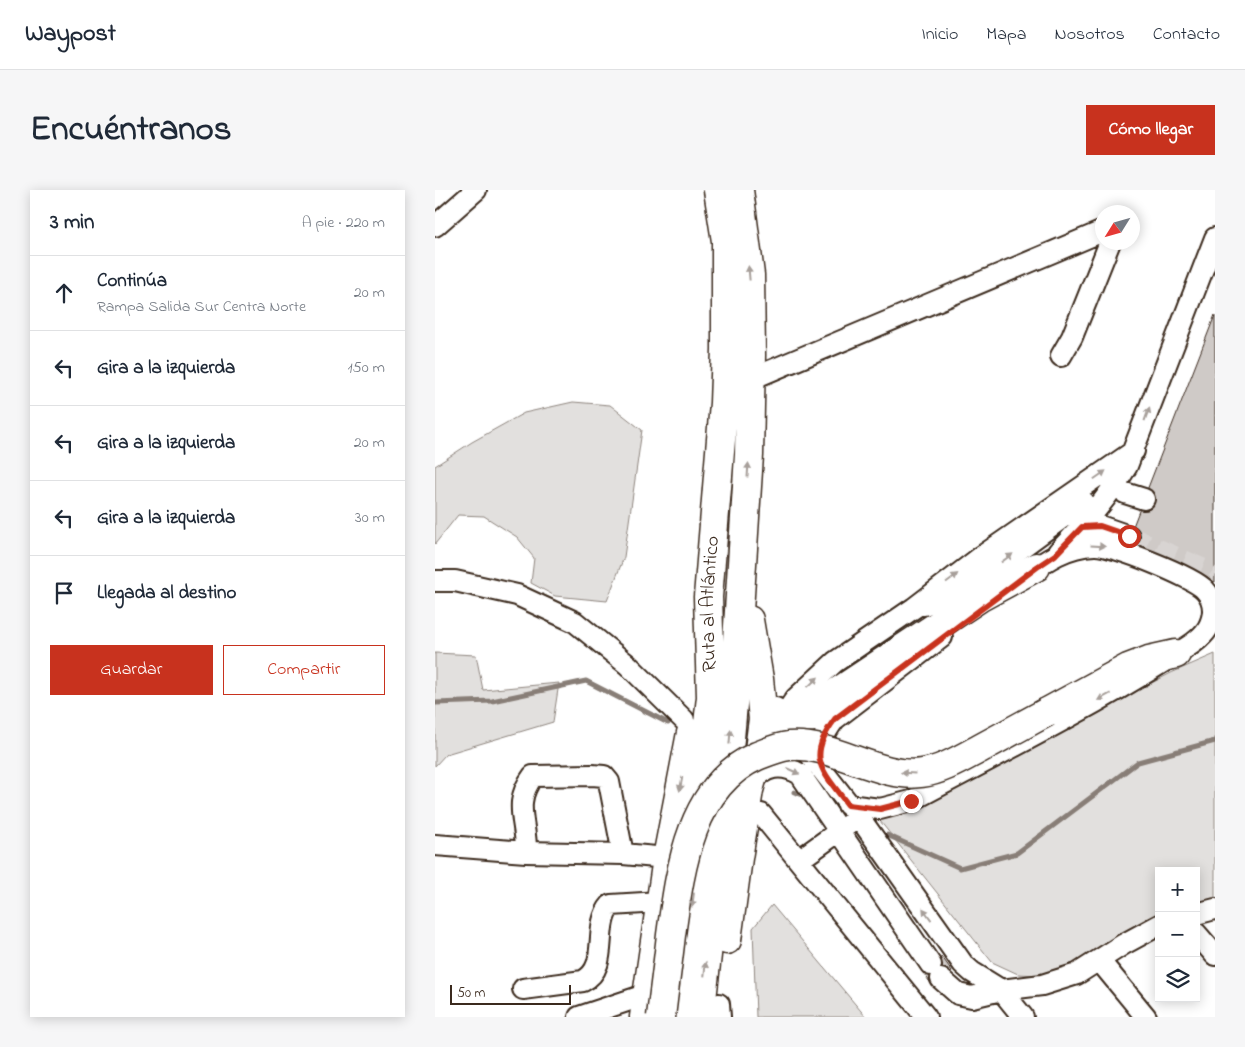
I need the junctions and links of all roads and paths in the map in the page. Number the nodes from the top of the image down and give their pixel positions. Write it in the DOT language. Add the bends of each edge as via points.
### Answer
graph roads {
  1 [pos="476,190"];
  2 [pos="718,190"];
  3 [pos="739,190"];
  4 [pos="435,226"];
  5 [pos="1095,234"];
  6 [pos="1215,238"];
  7 [pos="726,241"];
  8 [pos="1107,250"];
  9 [pos="1061,356"];
  10 [pos="751,378"];
  11 [pos="1134,451"];
  12 [pos="1125,493"];
  13 [pos="1090,498"];
  14 [pos="1143,499"];
  15 [pos="1082,527"];
  16 [pos="1129,536"];
  17 [pos="1046,561"];
  18 [pos="742,562"];
  19 [pos="435,581"];
  20 [pos="708,597"];
  21 [pos="954,597"];
  22 [pos="913,608"];
  23 [pos="933,630"];
  24 [pos="1196,643"];
  25 [pos="726,655"];
  26 [pos="759,679"];
  27 [pos="810,705"];
  28 [pos="845,710"];
  29 [pos="782,719"];
  30 [pos="684,720"];
  31 [pos="821,768"];
  32 [pos="755,771"];
  33 [pos="853,811"];
  34 [pos="761,814"];
  35 [pos="839,830"];
  36 [pos="435,845"];
  37 [pos="526,852"];
  38 [pos="623,854"];
  39 [pos="667,858"];
  40 [pos="799,860"];
  41 [pos="660,902"];
  42 [pos="1215,909"];
  43 [pos="1200,913"];
  44 [pos="1155,927"];
  45 [pos="1200,938"];
  46 [pos="1215,956"];
  47 [pos="1099,960"];
  48 [pos="963,964"];
  49 [pos="939,976"];
  50 [pos="523,989"];
  51 [pos="1001,990"];
  52 [pos="646,1012"];
  53 [pos="714,1014"];
  54 [pos="579,1017"];
  55 [pos="679,1017"];
  56 [pos="925,1017"];
  57 [pos="1023,1017"];
  58 [pos="1146,1017"];
  1 -- 4 [label="street"];
  2 -- 7 [label="highway, Ruta al Atlántico"];
  10 -- 3 [label="highway, Ruta al Atlántico, one-way" via="750,275"];
  5 -- 10 [label="street"];
  11 -- 6 [label="street, one-way"];
  7 -- 20 [label="highway, Ruta al Atlántico" via="724,394"];
  7 -- 25 [label="highway" via="735,341 722,610"];
  8 -- 9 [label="street" via="1072,337"];
  18 -- 10 [label="highway, Ruta al Atlántico, one-way"];
  11 -- 15 [label="street" via="1113,490"];
  22 -- 11 [label="street, one-way"];
  12 -- 14 [label="street"];
  21 -- 13 [label="street, one-way"];
  15 -- 16 [label="street" via="1100,526"];
  15 -- 17 [label="street"];
  17 -- 23 [label="highway" via="979,598"];
  17 -- 24 [label="street, one-way" via="1072,548 1104,546 1189,578 1205,589 1213,601 1214,615 1208,629"];
  17 -- 28 [label="street"];
  18 -- 26 [label="highway"];
  53 -- 18 [label="highway, Ruta al Atlántico, one-way" via="725,786"];
  19 -- 30 [label="street" via="455,581 517,595 575,622 628,664"];
  20 -- 39 [label="highway, one-way" via="693,722"];
  20 -- 55 [label="highway, Ruta al Atlántico, one-way" via="711,697 701,787 697,871"];
  21 -- 22 [label="street"];
  21 -- 23 [label="street"];
  29 -- 22 [label="street, one-way" via="797,698 835,662"];
  23 -- 27 [label="highway" via="838,692"];
  24 -- 33 [label="street, one-way" via="1117,690 911,801 880,809"];
  24 -- 52 [label="highway, one-way, bridge" via="1128,668 950,764 923,773 902,773 813,748 789,746 743,762 712,793 687,844"];
  26 -- 29 [label="street"];
  26 -- 32 [label="highway" via="763,719"];
  28 -- 29 [label="street" via="826,719 805,723"];
  28 -- 31 [label="street" via="826,730 819,758"];
  29 -- 31 [label="street"];
  29 -- 32 [label="street" via="766,741"];
  31 -- 33 [label="street"];
  32 -- 35 [label="street, one-way" via="783,767 800,774"];
  32 -- 53 [label="highway"];
  33 -- 35 [label="street"];
  48 -- 33 [label="street, one-way"];
  34 -- 40 [label="street"];
  35 -- 40 [label="street"];
  35 -- 49 [label="street"];
  36 -- 37 [label="street"];
  37 -- 38 [label="street"];
  37 -- 38 [label="street" via="521,804 533,776 592,775 605,776 609,782"];
  38 -- 39 [label="street"];
  39 -- 41 [label="highway"];
  40 -- 56 [label="street"];
  41 -- 50 [label="street" via="611,905 602,921 597,969 592,976 583,981"];
  41 -- 52 [label="highway"];
  42 -- 43 [label="street"];
  44 -- 47 [label="street"];
  45 -- 46 [label="street"];
  47 -- 51 [label="street" via="1077,974 1042,985"];
  47 -- 58 [label="street"];
  48 -- 49 [label="street" via="963,971 954,982"];
  48 -- 51 [label="street"];
  49 -- 51 [label="street" via="958,994 965,996"];
  51 -- 57 [label="street"];
  52 -- 54 [label="street"];
}
